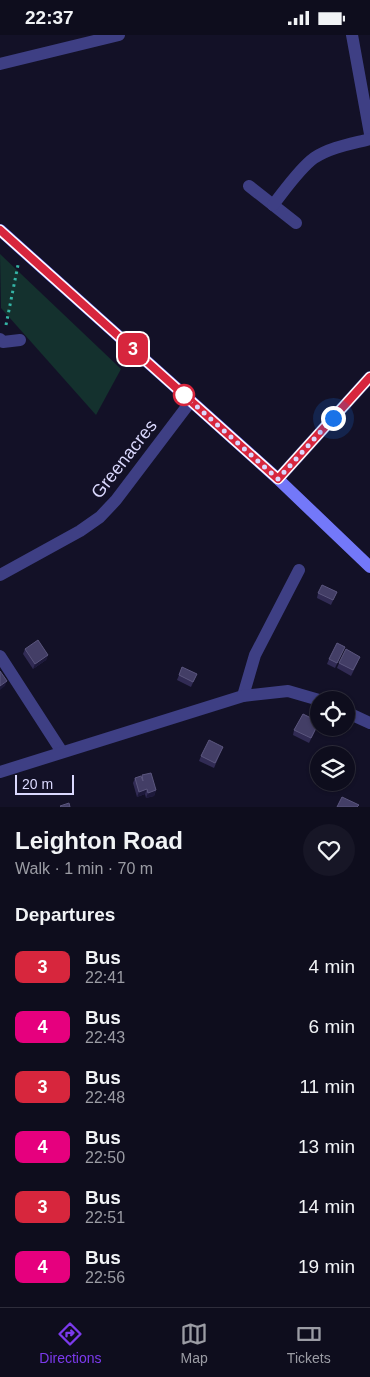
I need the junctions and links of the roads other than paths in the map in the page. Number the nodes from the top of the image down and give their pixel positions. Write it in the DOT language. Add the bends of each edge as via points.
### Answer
graph roads {
  1 [pos="119,35"];
  2 [pos="352,35"];
  3 [pos="0,63"];
  4 [pos="370,134"];
  5 [pos="370,139"];
  6 [pos="250,186"];
  7 [pos="273,205"];
  8 [pos="296,223"];
  9 [pos="0,230"];
  10 [pos="20,340"];
  11 [pos="1,342"];
  12 [pos="370,377"];
  13 [pos="191,401"];
  14 [pos="278,479"];
  15 [pos="370,567"];
  16 [pos="298,570"];
  17 [pos="0,575"];
  18 [pos="0,656"];
  19 [pos="243,696"];
  20 [pos="310,697"];
  21 [pos="355,716"];
  22 [pos="370,723"];
  23 [pos="62,752"];
  24 [pos="0,771"];
  1 -- 3 [label="street"];
  2 -- 4 [label="street"];
  5 -- 7 [label="street" via="340,146 314,159"];
  6 -- 7 [label="street"];
  7 -- 8 [label="street"];
  9 -- 13 [label="street"];
  10 -- 11 [label="street"];
  12 -- 14 [label="street"];
  13 -- 14 [label="street"];
  13 -- 17 [label="street, Greenacres" via="100,517"];
  14 -- 15 [label="street"];
  16 -- 19 [label="street" via="255,655"];
  18 -- 23 [label="street"];
  19 -- 20 [label="street" via="288,691"];
  19 -- 23 [label="street"];
  21 -- 22 [label="street"];
  23 -- 24 [label="street"];
}
